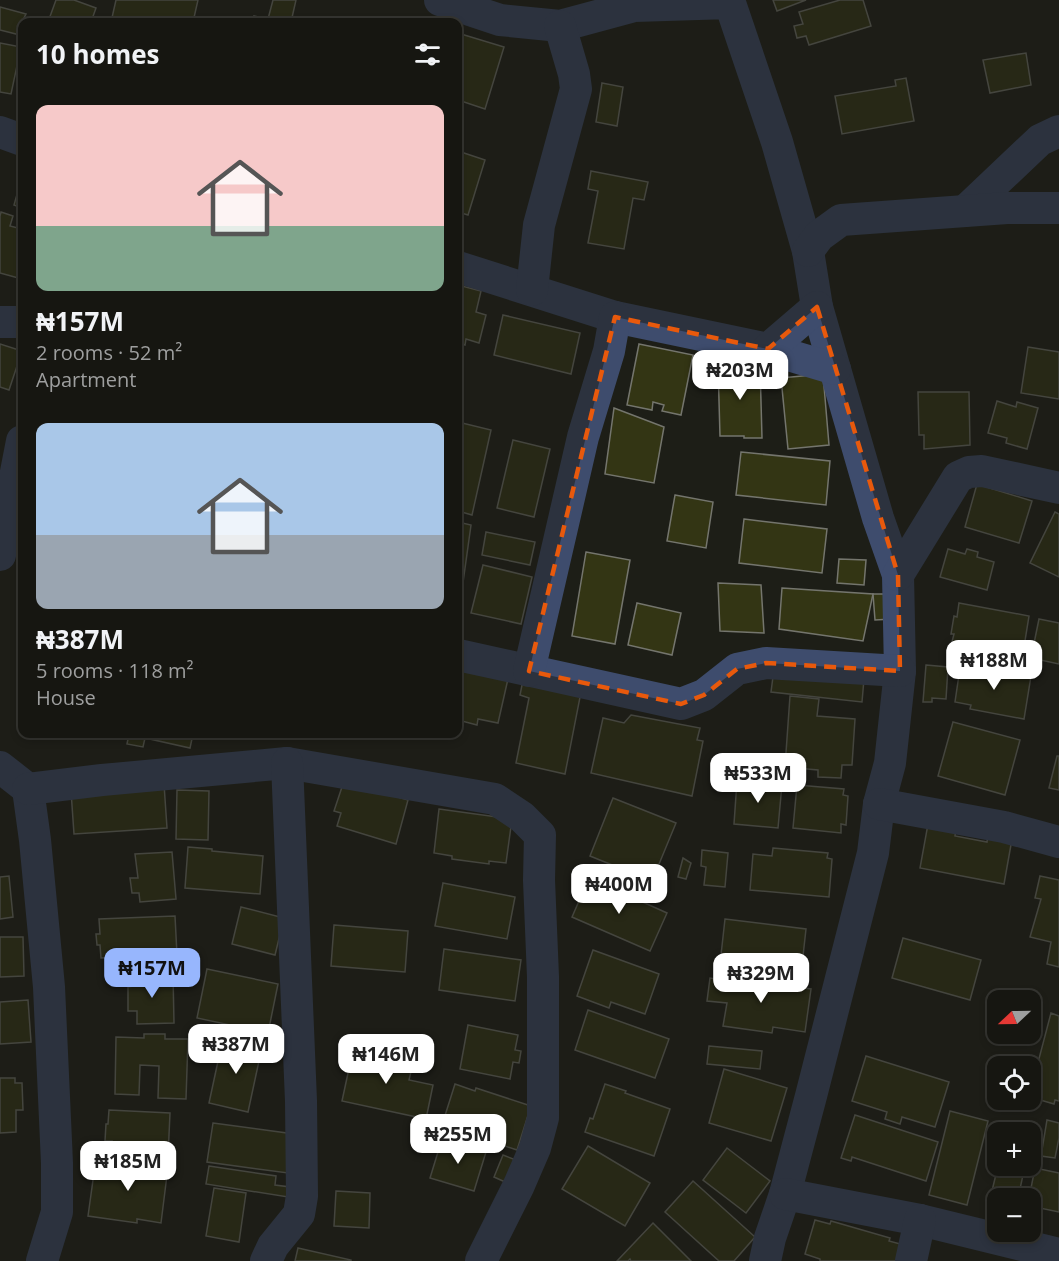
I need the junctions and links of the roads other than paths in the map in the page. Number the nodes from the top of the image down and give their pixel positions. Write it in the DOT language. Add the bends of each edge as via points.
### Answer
graph roads {
  1 [pos="440,0"];
  2 [pos="729,2"];
  3 [pos="560,26"];
  4 [pos="1059,131"];
  5 [pos="0,132"];
  6 [pos="18,139"];
  7 [pos="1059,208"];
  8 [pos="965,211"];
  9 [pos="808,251"];
  10 [pos="462,268"];
  11 [pos="532,290"];
  12 [pos="817,307"];
  13 [pos="615,317"];
  14 [pos="0,322"];
  15 [pos="18,322"];
  16 [pos="768,349"];
  17 [pos="835,369"];
  18 [pos="18,462"];
  19 [pos="1059,488"];
  20 [pos="0,555"];
  21 [pos="0,562"];
  22 [pos="18,565"];
  23 [pos="898,575"];
  24 [pos="462,656"];
  25 [pos="529,670"];
  26 [pos="900,671"];
  27 [pos="287,763"];
  28 [pos="0,767"];
  29 [pos="28,789"];
  30 [pos="879,804"];
  31 [pos="1059,842"];
  32 [pos="785,1194"];
  33 [pos="920,1220"];
  34 [pos="1059,1254"];
  35 [pos="42,1261"];
  36 [pos="266,1261"];
  37 [pos="481,1261"];
  38 [pos="765,1261"];
  39 [pos="911,1261"];
  1 -- 3 [label="street" via="500,20"];
  2 -- 3 [label="street" via="634,6"];
  2 -- 9 [label="street" via="777,142"];
  3 -- 11 [label="street" via="576,89 539,225"];
  4 -- 8 [label="street" via="1040,140"];
  5 -- 6 [label="street"];
  7 -- 8 [label="street"];
  8 -- 9 [label="street" via="841,220 819,236"];
  9 -- 12 [label="street"];
  10 -- 11 [label="street"];
  11 -- 13 [label="street"];
  12 -- 16 [label="street"];
  12 -- 17 [label="street"];
  13 -- 16 [label="street"];
  13 -- 25 [label="street"];
  14 -- 15 [label="street"];
  16 -- 17 [label="street"];
  17 -- 23 [label="street"];
  18 -- 20 [label="street"];
  19 -- 23 [label="street" via="969,471 958,477"];
  21 -- 22 [label="street"];
  23 -- 26 [label="street"];
  24 -- 25 [label="street"];
  25 -- 26 [label="street" via="681,704 704,694 737,669 766,663"];
  26 -- 30 [label="street" via="890,764"];
  27 -- 29 [label="street"];
  27 -- 36 [label="street" via="302,1196 299,1214"];
  27 -- 37 [label="street" via="495,799 540,835 543,1118 519,1185"];
  28 -- 29 [label="street"];
  29 -- 35 [label="street" via="48,987 57,1163 57,1212"];
  30 -- 31 [label="street" via="1004,827"];
  30 -- 32 [label="street" via="873,852"];
  32 -- 33 [label="street"];
  32 -- 38 [label="street"];
  33 -- 34 [label="street"];
  33 -- 39 [label="street"];
}
